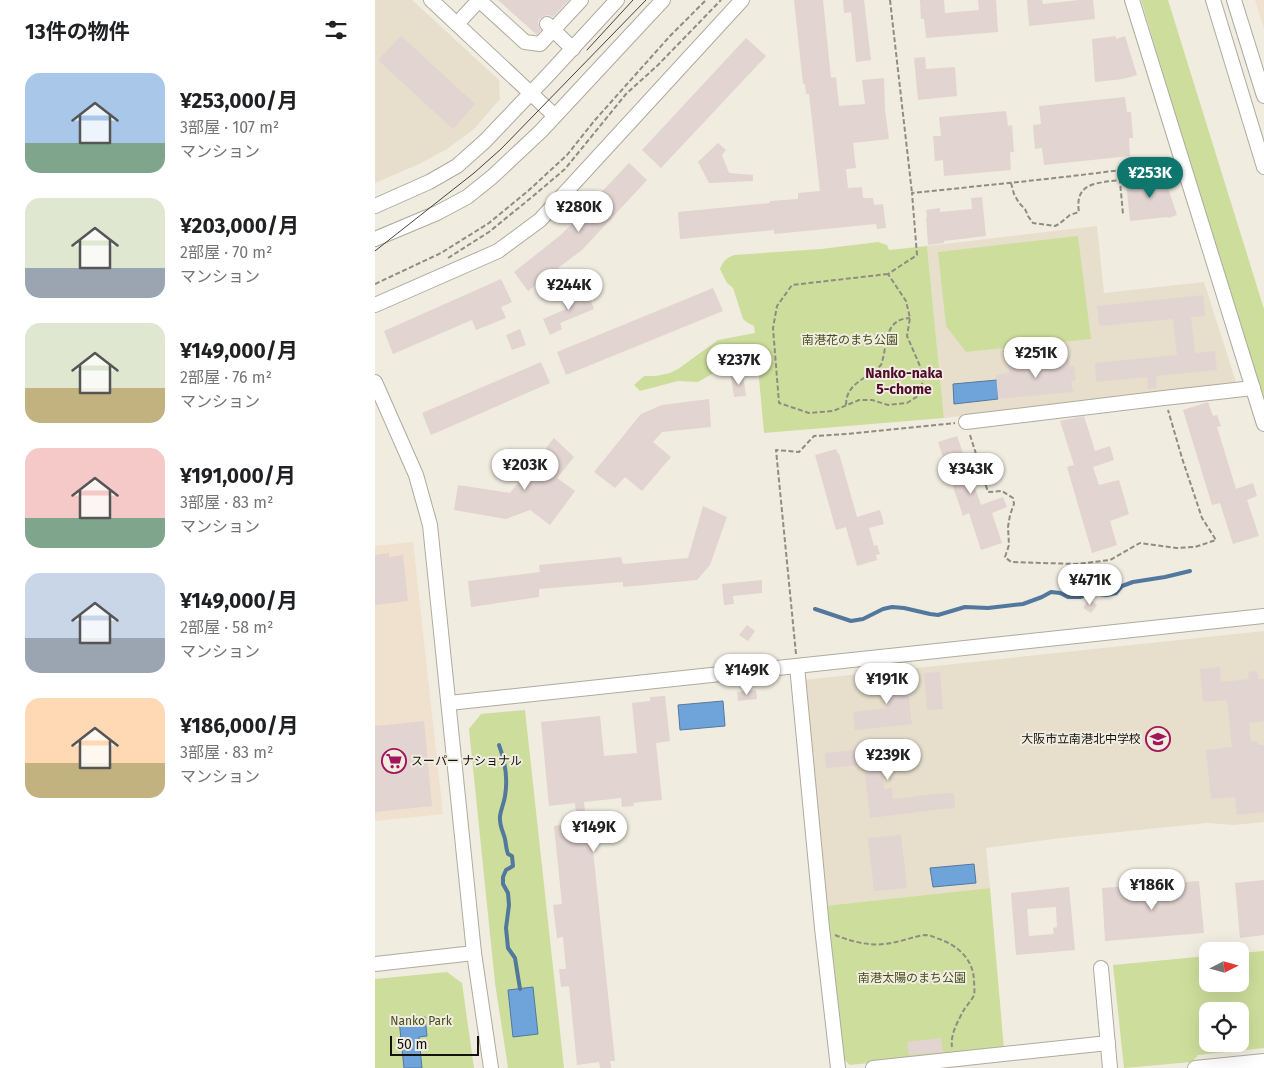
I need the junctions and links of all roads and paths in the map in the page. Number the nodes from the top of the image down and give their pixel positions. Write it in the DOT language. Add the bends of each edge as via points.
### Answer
graph roads {
  1 [pos="431,0"];
  2 [pos="480,0"];
  3 [pos="581,0"];
  4 [pos="617,0"];
  5 [pos="663,0"];
  6 [pos="706,0"];
  7 [pos="721,0"];
  8 [pos="742,0"];
  9 [pos="890,0"];
  10 [pos="1132,0"];
  11 [pos="1213,0"];
  12 [pos="1234,0"];
  13 [pos="457,24"];
  14 [pos="550,27"];
  15 [pos="573,49"];
  16 [pos="531,93"];
  17 [pos="1264,96"];
  18 [pos="555,116"];
  19 [pos="1183,161"];
  20 [pos="1264,167"];
  21 [pos="1119,170"];
  22 [pos="1120,180"];
  23 [pos="1011,183"];
  24 [pos="912,193"];
  25 [pos="375,206"];
  26 [pos="1123,214"];
  27 [pos="375,239"];
  28 [pos="445,260"];
  29 [pos="888,274"];
  30 [pos="375,284"];
  31 [pos="375,304"];
  32 [pos="910,318"];
  33 [pos="375,382"];
  34 [pos="1253,388"];
  35 [pos="1164,398"];
  36 [pos="846,405"];
  37 [pos="966,422"];
  38 [pos="1264,424"];
  39 [pos="1264,616"];
  40 [pos="797,666"];
  41 [pos="449,703"];
  42 [pos="822,928"];
  43 [pos="474,953"];
  44 [pos="375,964"];
  45 [pos="1101,968"];
  46 [pos="1108,1042"];
  47 [pos="953,1060"];
  48 [pos="1264,1061"];
  49 [pos="902,1066"];
  50 [pos="491,1068"];
  51 [pos="838,1068"];
  52 [pos="873,1068"];
  53 [pos="1110,1068"];
  54 [pos="1195,1068"];
  1 -- 13 [label="street"];
  2 -- 13 [label="street"];
  2 -- 14 [label="street" via="525,42 540,44"];
  3 -- 14 [label="street"];
  4 -- 15 [label="street"];
  5 -- 18 [label="street"];
  6 -- 30 [label="path" via="663,42 567,155 528,191 489,223 441,253"];
  7 -- 28 [label="path" via="626,94 565,168 489,232"];
  8 -- 31 [label="street" via="540,220 498,251"];
  9 -- 24 [label="path"];
  10 -- 19 [label="street"];
  11 -- 20 [label="street"];
  12 -- 17 [label="street"];
  13 -- 16 [label="street"];
  14 -- 15 [label="street"];
  15 -- 16 [label="street"];
  16 -- 18 [label="street"];
  16 -- 25 [label="street" via="457,166"];
  18 -- 27 [label="street" via="467,197"];
  19 -- 21 [label="path"];
  19 -- 34 [label="street"];
  21 -- 22 [label="path"];
  21 -- 23 [label="path"];
  22 -- 23 [label="path" via="1087,186 1079,198 1079,212 1055,226 1033,223 1014,194"];
  22 -- 26 [label="path"];
  23 -- 24 [label="path"];
  24 -- 29 [label="path" via="917,255"];
  29 -- 32 [label="path" via="906,301"];
  29 -- 36 [label="path" via="792,285 777,306 773,328 779,404 809,413 833,411"];
  32 -- 36 [label="path" via="897,321 890,328 881,365 850,390"];
  32 -- 36 [label="path" via="907,336 923,373 918,396 907,403 888,406 872,400"];
  33 -- 41 [label="street" via="416,475 430,525"];
  34 -- 35 [label="street"];
  34 -- 38 [label="street"];
  35 -- 37 [label="street"];
  35 -- 37 [label="path" via="1202,518 1216,540 1195,547 1176,548 1139,543 1110,560 1077,564 1011,562 1005,558 1013,498 1002,491 987,492"];
  37 -- 40 [label="path" via="814,436 799,452 776,450"];
  39 -- 40 [label="street"];
  40 -- 41 [label="street"];
  40 -- 42 [label="street"];
  41 -- 43 [label="street"];
  42 -- 47 [label="path" via="837,936 873,945 927,935 948,941 963,953 971,966 974,995 955,1027 951,1043"];
  42 -- 51 [label="street"];
  43 -- 44 [label="street"];
  43 -- 50 [label="street"];
  45 -- 46 [label="street"];
  46 -- 47 [label="street"];
  46 -- 53 [label="street"];
  47 -- 49 [label="street"];
  48 -- 54 [label="street"];
  49 -- 52 [label="street"];
}
